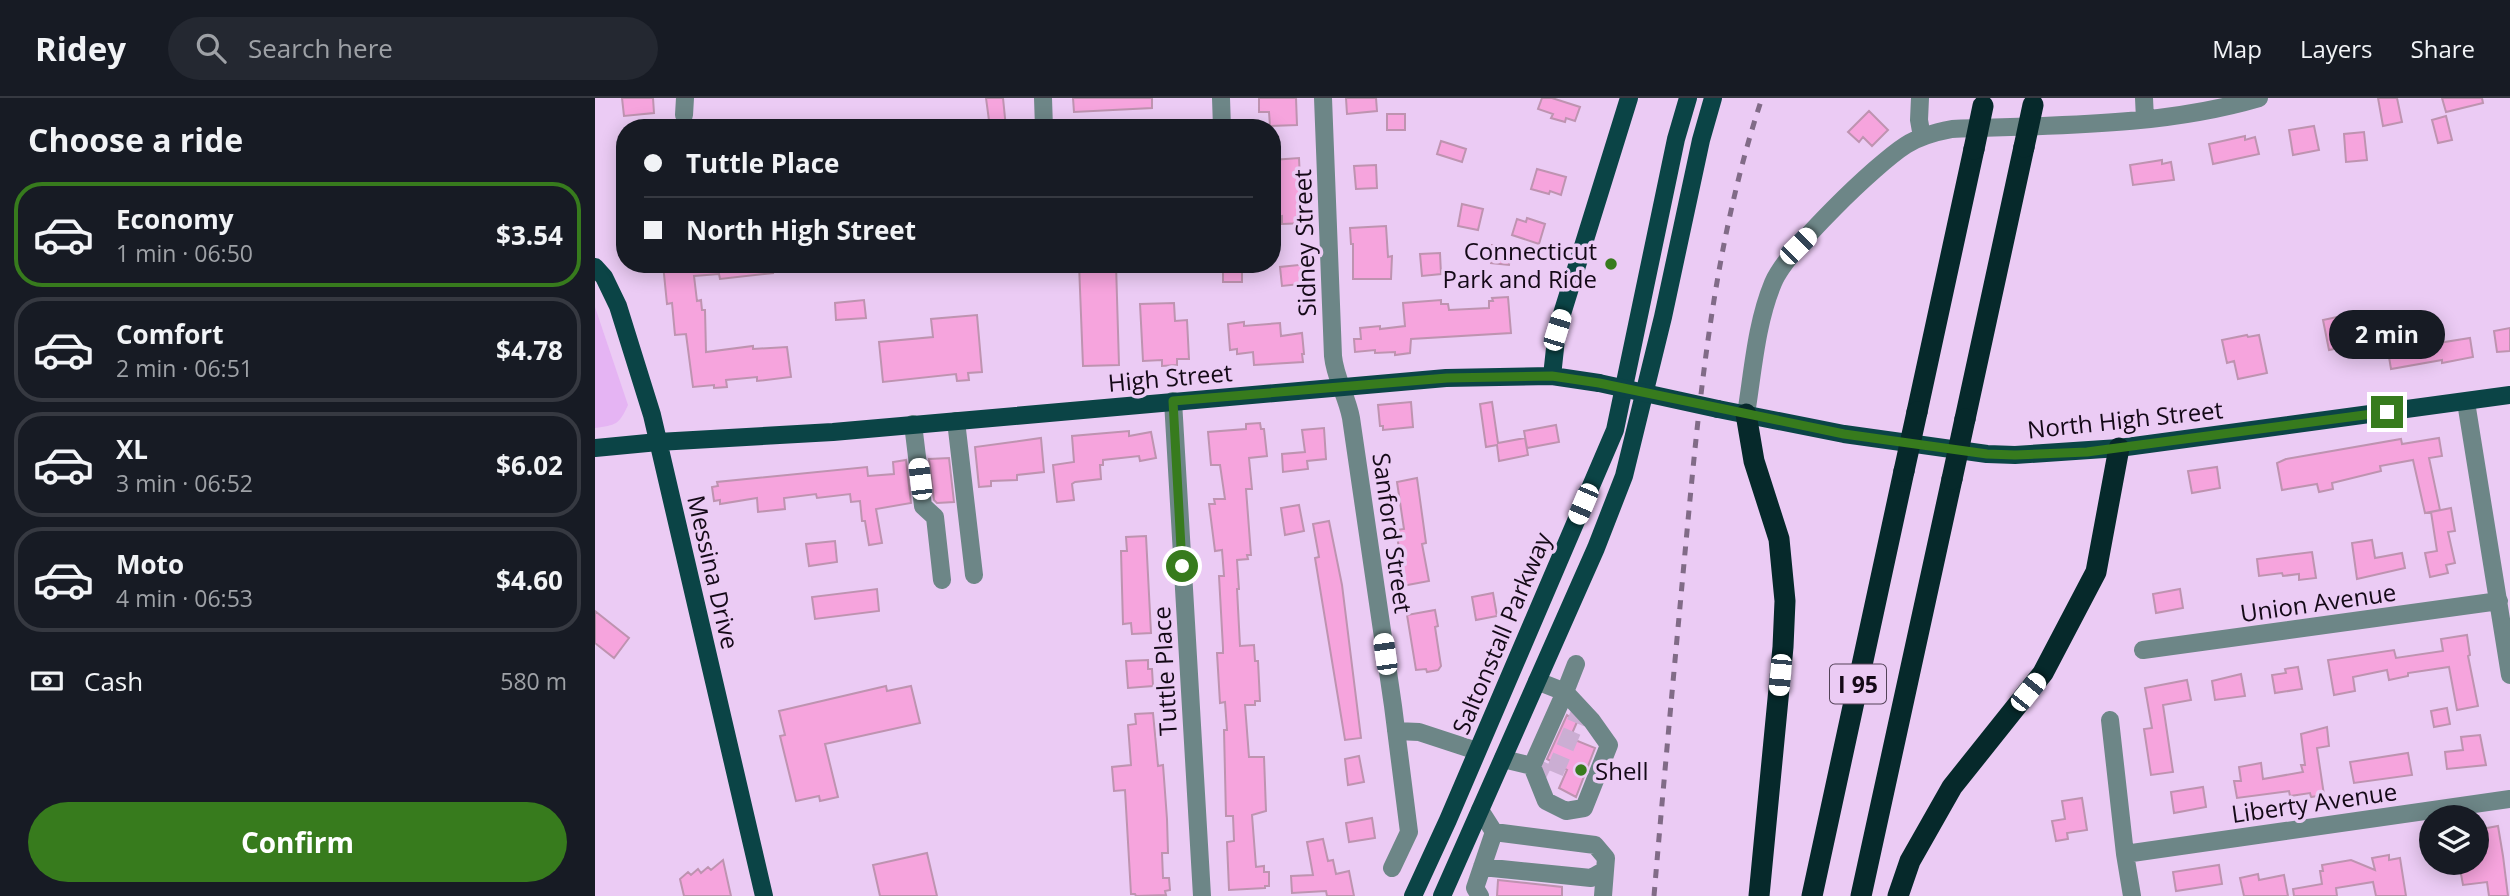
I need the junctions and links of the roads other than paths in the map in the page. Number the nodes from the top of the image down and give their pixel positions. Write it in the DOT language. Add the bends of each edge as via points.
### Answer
graph roads {
  1 [pos="1043,98"];
  2 [pos="1221,98"];
  3 [pos="1323,98"];
  4 [pos="1629,98"];
  5 [pos="1688,98"];
  6 [pos="1713,98"];
  7 [pos="1920,98"];
  8 [pos="2144,98"];
  9 [pos="2259,98"];
  10 [pos="2033,101"];
  11 [pos="1984,102"];
  12 [pos="1044,119"];
  13 [pos="1222,119"];
  14 [pos="2145,119"];
  15 [pos="1922,136"];
  16 [pos="595,267"];
  17 [pos="1552,376"];
  18 [pos="1340,386"];
  19 [pos="2510,395"];
  20 [pos="1173,401"];
  21 [pos="2466,401"];
  22 [pos="1746,414"];
  23 [pos="956,421"];
  24 [pos="913,424"];
  25 [pos="658,442"];
  26 [pos="595,448"];
  27 [pos="2119,448"];
  28 [pos="974,575"];
  29 [pos="942,580"];
  30 [pos="2499,601"];
  31 [pos="2143,650"];
  32 [pos="1576,664"];
  33 [pos="2510,675"];
  34 [pos="1537,681"];
  35 [pos="1565,692"];
  36 [pos="2110,720"];
  37 [pos="1396,731"];
  38 [pos="1477,751"];
  39 [pos="1503,759"];
  40 [pos="1532,766"];
  41 [pos="2510,799"];
  42 [pos="1480,810"];
  43 [pos="1494,832"];
  44 [pos="2125,854"];
  45 [pos="1482,867"];
  46 [pos="1392,868"];
  47 [pos="1605,870"];
  48 [pos="764,896"];
  49 [pos="1202,896"];
  50 [pos="1413,896"];
  51 [pos="1442,896"];
  52 [pos="1480,896"];
  53 [pos="1603,896"];
  54 [pos="1759,896"];
  55 [pos="1812,896"];
  56 [pos="1861,896"];
  57 [pos="1898,896"];
  58 [pos="2132,896"];
  1 -- 12 [label="street"];
  2 -- 13 [label="street"];
  3 -- 18 [label="street, Sidney Street" via="1333,356"];
  4 -- 17 [label="main road" via="1557,330"];
  5 -- 38 [label="main road, Saltonstall Parkway" via="1615,430"];
  6 -- 34 [label="main road, Saltonstall Parkway" via="1624,477"];
  7 -- 15 [label="street"];
  8 -- 14 [label="street"];
  9 -- 14 [label="street"];
  10 -- 56 [label="highway, I 95, bridge"];
  11 -- 55 [label="highway, I 95, bridge"];
  14 -- 15 [label="street" via="1952,129"];
  15 -- 22 [label="street" via="1885,162 1784,264 1766,306"];
  16 -- 25 [label="main road, Messina Drive" via="618,306"];
  17 -- 18 [label="main road, High Street"];
  17 -- 22 [label="main road, High Street, bridge"];
  18 -- 20 [label="main road, High Street"];
  18 -- 37 [label="street, Sanford Street" via="1351,418"];
  19 -- 21 [label="main road, North High Street"];
  20 -- 23 [label="main road, High Street"];
  20 -- 49 [label="street, Tuttle Place"];
  21 -- 27 [label="main road, North High Street"];
  21 -- 30 [label="street"];
  22 -- 27 [label="main road, North High Street" via="1844,434 1987,454"];
  22 -- 54 [label="highway" via="1754,461 1779,539 1785,601"];
  23 -- 24 [label="main road, High Street"];
  23 -- 28 [label="street"];
  24 -- 25 [label="main road, High Street"];
  24 -- 29 [label="street" via="923,506 936,517"];
  25 -- 26 [label="main road, High Street"];
  25 -- 48 [label="main road, Messina Drive"];
  27 -- 57 [label="highway" via="2096,572 2043,673 1952,787 1910,861"];
  30 -- 31 [label="street, Union Avenue"];
  30 -- 33 [label="street"];
  32 -- 35 [label="street"];
  34 -- 35 [label="street"];
  34 -- 39 [label="main road, Saltonstall Parkway"];
  35 -- 40 [label="street"];
  35 -- 40 [label="street" via="1609,745 1584,808 1566,811 1546,801"];
  36 -- 44 [label="street"];
  37 -- 38 [label="street" via="1419,732"];
  37 -- 46 [label="street, Sanford Street" via="1409,832"];
  38 -- 50 [label="main road, Saltonstall Parkway"];
  39 -- 40 [label="street"];
  39 -- 42 [label="main road, Saltonstall Parkway"];
  41 -- 44 [label="street, Liberty Avenue"];
  42 -- 43 [label="street"];
  42 -- 51 [label="main road, Saltonstall Parkway"];
  43 -- 45 [label="street"];
  43 -- 47 [label="street" via="1595,845 1606,858"];
  44 -- 58 [label="street"];
  45 -- 47 [label="street" via="1591,878"];
  45 -- 52 [label="street" via="1475,888"];
  47 -- 53 [label="street"];
}
